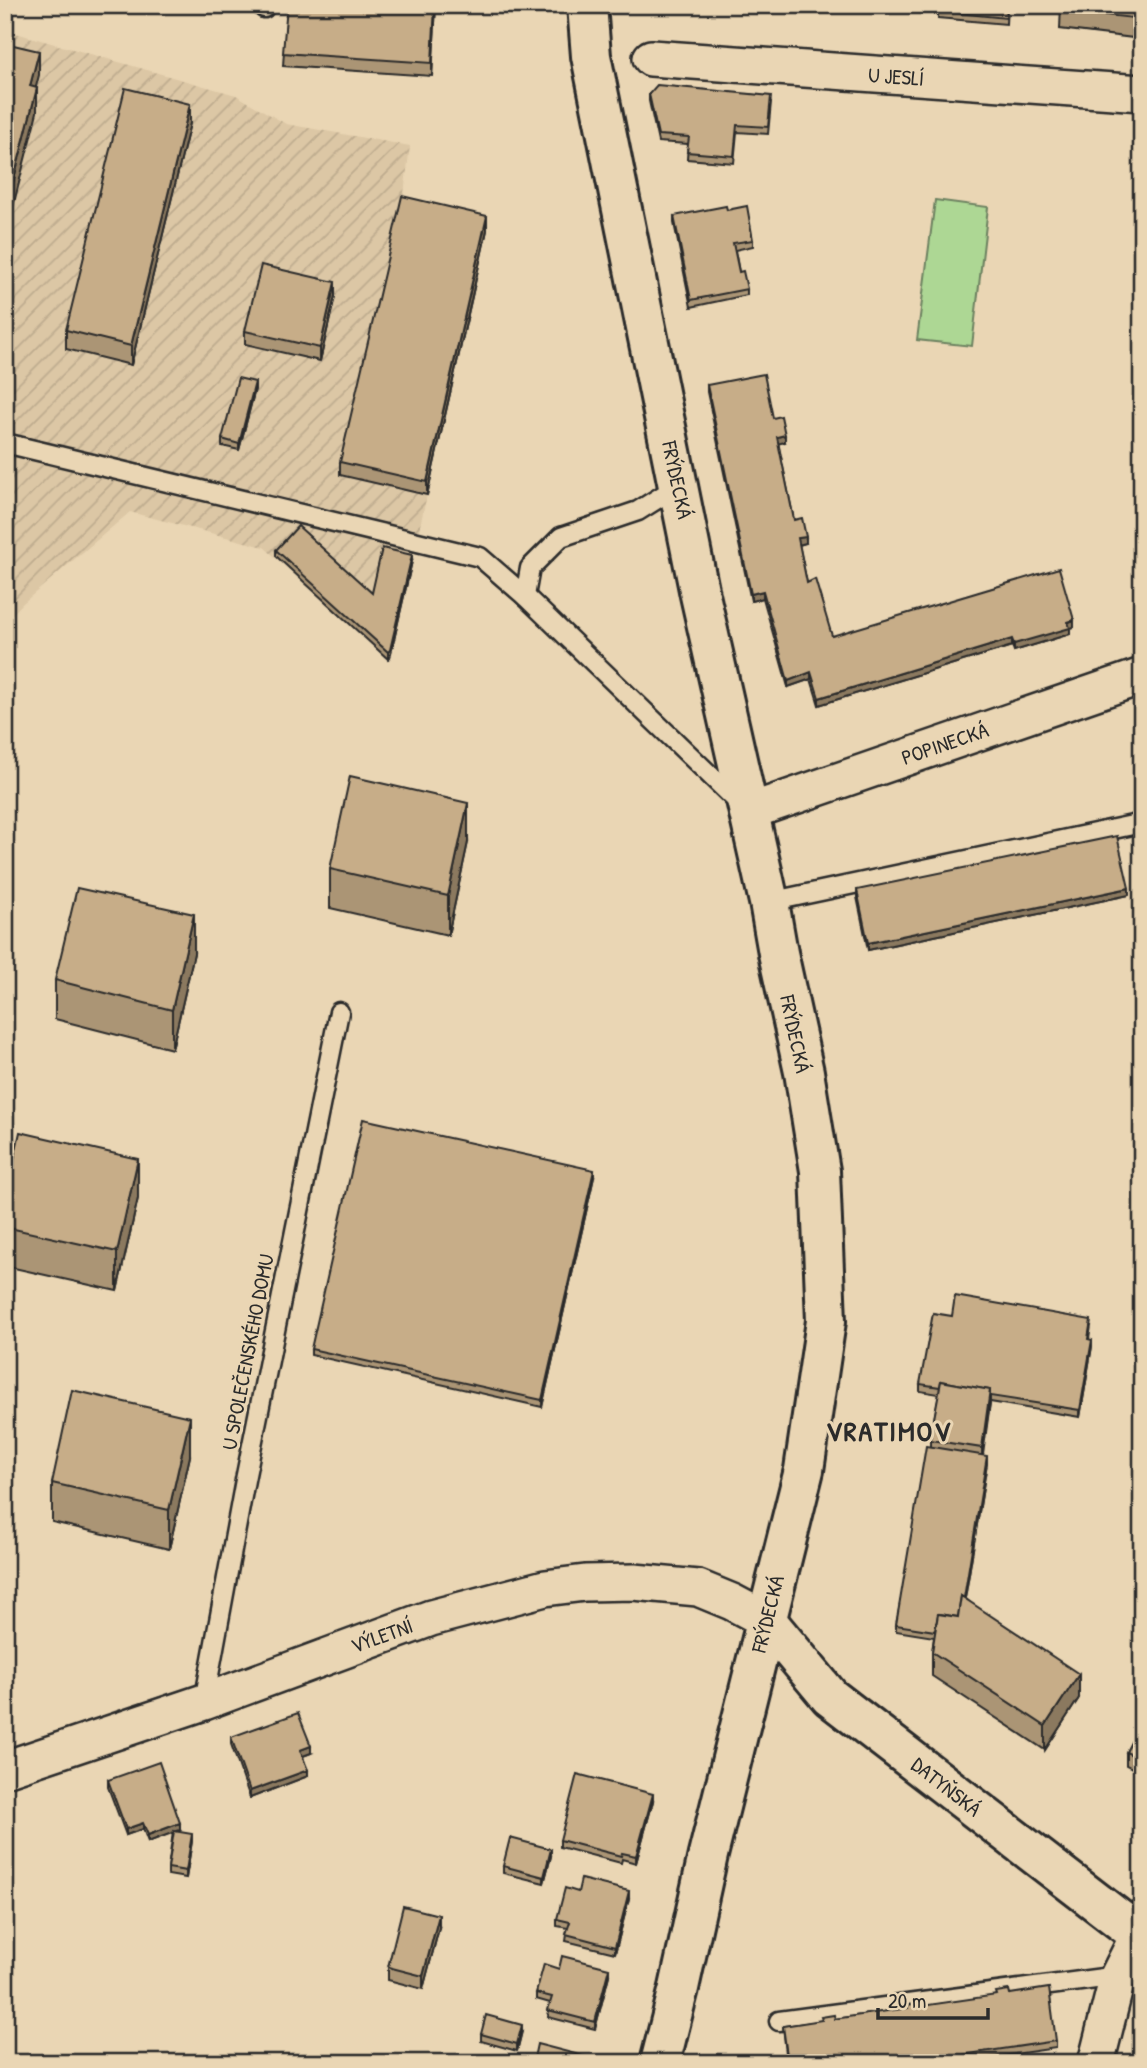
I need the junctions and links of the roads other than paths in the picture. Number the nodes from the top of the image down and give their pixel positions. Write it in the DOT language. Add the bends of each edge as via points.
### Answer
graph roads {
  1 [pos="587,5"];
  2 [pos="651,58"];
  3 [pos="1142,93"];
  4 [pos="5,443"];
  5 [pos="678,486"];
  6 [pos="525,596"];
  7 [pos="1142,676"];
  8 [pos="748,812"];
  9 [pos="1142,823"];
  10 [pos="769,902"];
  11 [pos="339,1012"];
  12 [pos="766,1620"];
  13 [pos="204,1702"];
  14 [pos="5,1769"];
  15 [pos="1141,1933"];
  16 [pos="1118,1976"];
  17 [pos="779,2021"];
  18 [pos="660,2063"];
  19 [pos="1096,2063"];
  1 -- 5 [label="main road, FRÝDECKÁ" via="591,57"];
  2 -- 3 [label="street, U JESLÍ"];
  4 -- 6 [label="lane" via="480,556"];
  5 -- 6 [label="lane" via="638,511 561,537 530,568"];
  5 -- 8 [label="main road, FRÝDECKÁ"];
  6 -- 8 [label="lane"];
  7 -- 8 [label="street, POPINECKÁ"];
  8 -- 10 [label="main road, FRÝDECKÁ"];
  9 -- 10 [label="lane"];
  10 -- 12 [label="main road, FRÝDECKÁ" via="820,1171 826,1321 804,1470"];
  11 -- 13 [label="lane, U SPOLEČENSKÉHO DOMU"];
  12 -- 13 [label="street, VÝLETNÍ" via="698,1588 634,1581 545,1588 431,1618"];
  12 -- 15 [label="main road, DATYŇSKÁ" via="830,1697"];
  12 -- 18 [label="main road, FRÝDECKÁ"];
  13 -- 14 [label="street, VÝLETNÍ"];
  15 -- 16 [label="street"];
  16 -- 17 [label="lane"];
  16 -- 19 [label="street"];
}
